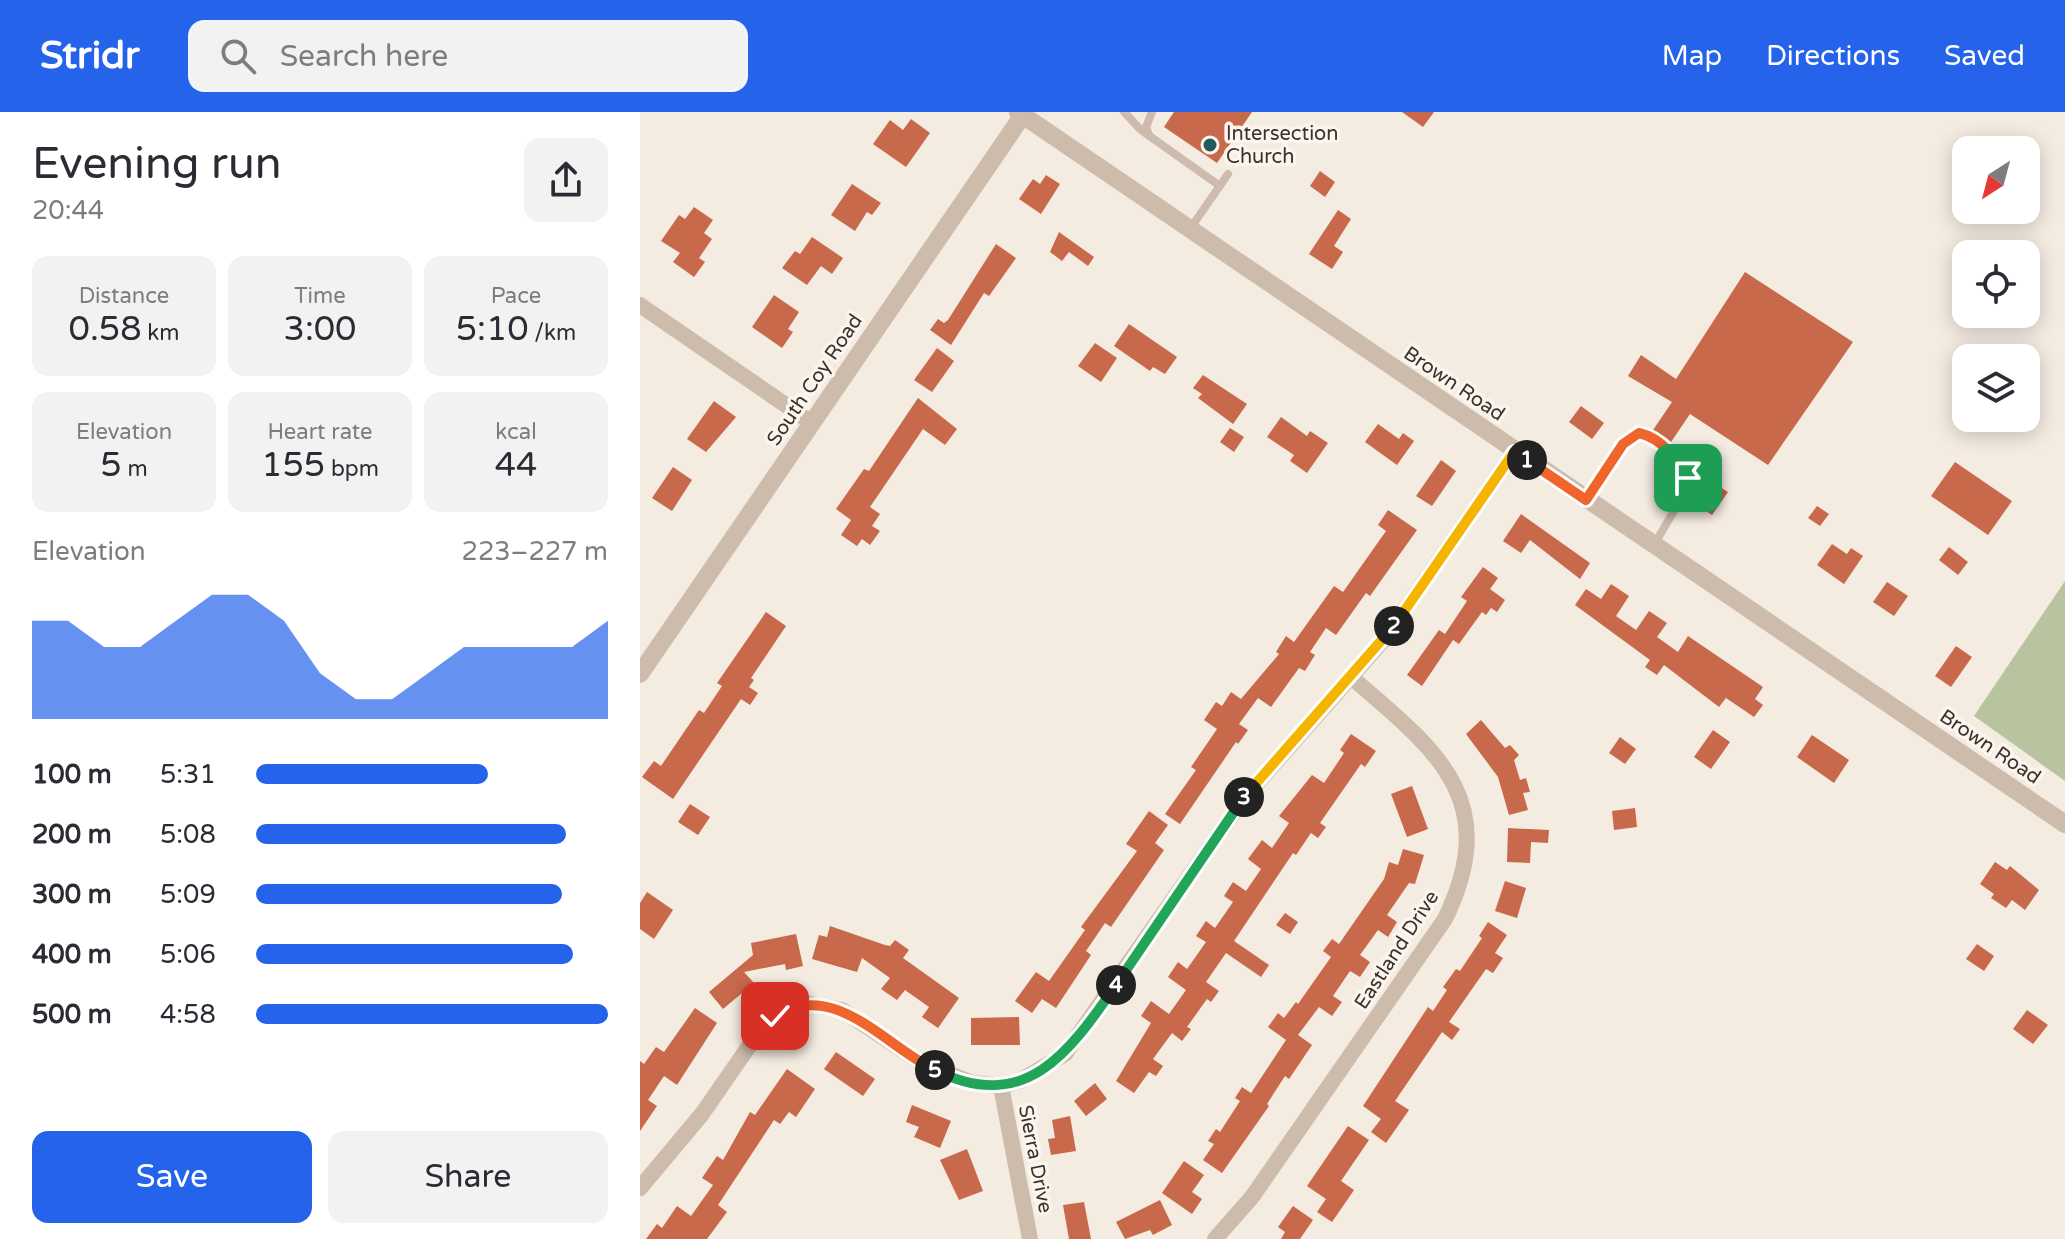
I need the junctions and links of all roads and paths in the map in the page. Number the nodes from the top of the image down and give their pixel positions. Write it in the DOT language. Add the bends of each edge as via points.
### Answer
graph roads {
  1 [pos="1124,112"];
  2 [pos="1152,112"];
  3 [pos="1022,113"];
  4 [pos="1149,136"];
  5 [pos="1228,174"];
  6 [pos="1220,186"];
  7 [pos="1190,229"];
  8 [pos="640,305"];
  9 [pos="812,423"];
  10 [pos="1514,452"];
  11 [pos="1586,500"];
  12 [pos="1654,546"];
  13 [pos="640,674"];
  14 [pos="1351,677"];
  15 [pos="2065,824"];
  16 [pos="1001,1086"];
  17 [pos="640,1188"];
  18 [pos="1030,1239"];
  19 [pos="1215,1239"];
  1 -- 4 [label="lane"];
  2 -- 4 [label="lane" via="1146,127"];
  3 -- 7 [label="street, Brown Road"];
  3 -- 9 [label="street, South Coy Road"];
  4 -- 6 [label="lane"];
  5 -- 6 [label="lane"];
  6 -- 7 [label="lane"];
  7 -- 10 [label="street, Brown Road"];
  8 -- 9 [label="street"];
  9 -- 13 [label="street, South Coy Road"];
  10 -- 11 [label="street, Brown Road"];
  10 -- 14 [label="street" via="1413,601"];
  11 -- 12 [label="street, Brown Road"];
  11 -- 12 [label="lane" via="1630,435 1649,435 1681,465 1689,485"];
  12 -- 15 [label="street, Brown Road"];
  14 -- 16 [label="street" via="1244,798 1065,1054 1045,1069"];
  14 -- 19 [label="street, Eastland Drive" via="1429,745 1449,773 1462,801 1467,853 1461,886 1445,919 1261,1185"];
  16 -- 17 [label="street" via="947,1076 842,1010 810,1004 780,1013 763,1026 702,1114"];
  16 -- 18 [label="street, Sierra Drive"];
}
